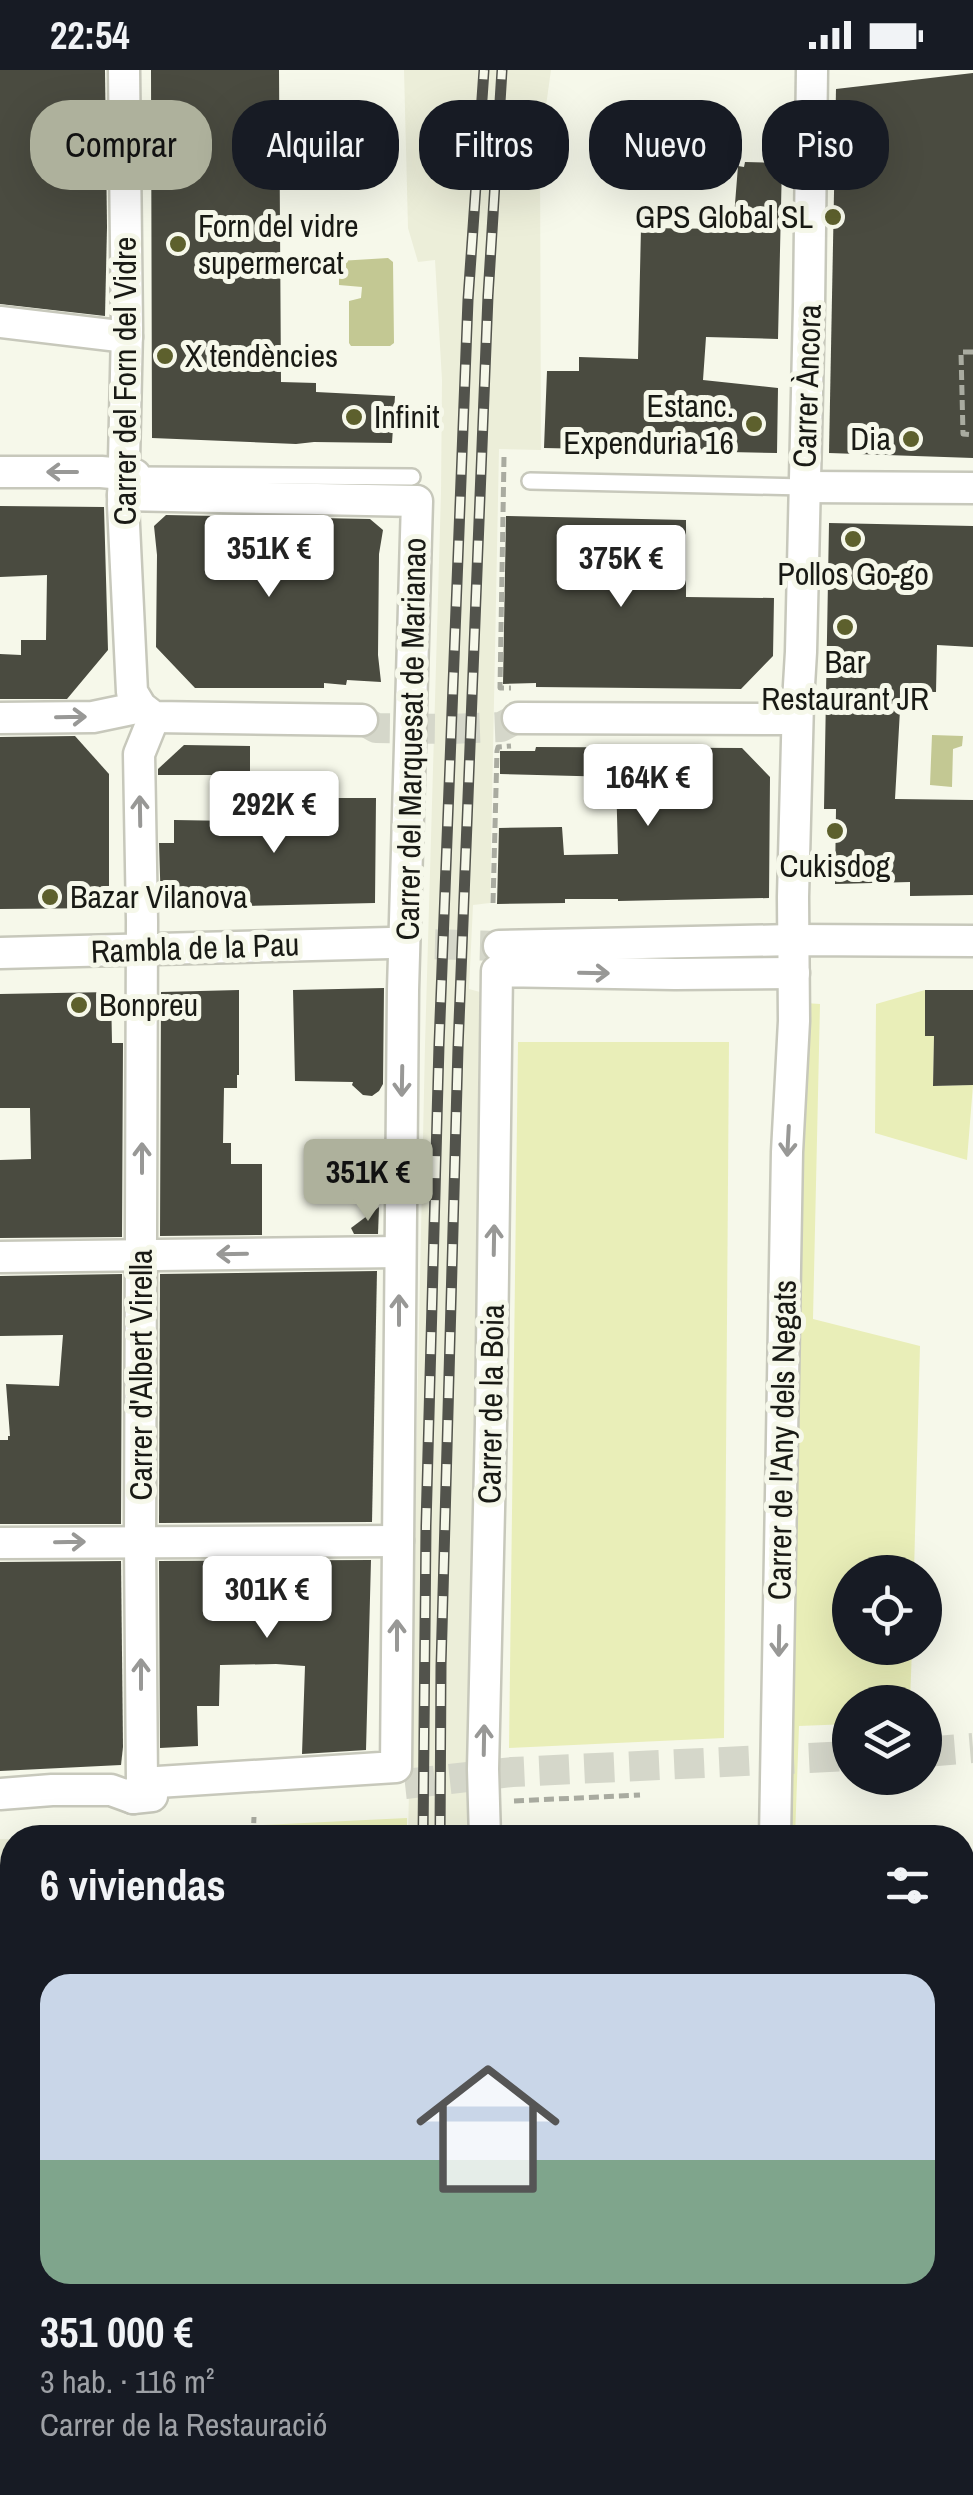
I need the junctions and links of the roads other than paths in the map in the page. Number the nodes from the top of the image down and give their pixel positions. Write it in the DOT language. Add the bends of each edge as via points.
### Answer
graph roads {
  1 [pos="124,70"];
  2 [pos="813,70"];
  3 [pos="0,322"];
  4 [pos="127,336"];
  5 [pos="0,472"];
  6 [pos="530,481"];
  7 [pos="127,482"];
  8 [pos="804,487"];
  9 [pos="973,488"];
  10 [pos="142,705"];
  11 [pos="0,718"];
  12 [pos="793,718"];
  13 [pos="362,720"];
  14 [pos="520,732"];
  15 [pos="794,940"];
  16 [pos="973,941"];
  17 [pos="390,943"];
  18 [pos="142,950"];
  19 [pos="0,954"];
  20 [pos="498,958"];
  21 [pos="794,973"];
  22 [pos="400,1252"];
  23 [pos="142,1256"];
  24 [pos="0,1257"];
  25 [pos="140,1542"];
  26 [pos="398,1542"];
  27 [pos="0,1543"];
  28 [pos="137,1790"];
  29 [pos="0,1794"];
  30 [pos="485,1825"];
  31 [pos="776,1825"];
  1 -- 4 [label="street, Carrer del Forn del Vidre"];
  2 -- 8 [label="street, Carrer Àncora"];
  3 -- 4 [label="street"];
  4 -- 7 [label="street, Carrer del Forn del Vidre"];
  7 -- 5 [label="street, one-way" via="101,472"];
  6 -- 8 [label="lane"];
  7 -- 10 [label="street, Carrer del Forn del Vidre"];
  7 -- 22 [label="street, Carrer del Marquesat de Marianao, one-way" via="414,489"];
  8 -- 9 [label="street"];
  8 -- 12 [label="street, Carrer Àncora"];
  11 -- 10 [label="street, one-way" via="93,717"];
  10 -- 13 [label="street"];
  18 -- 10 [label="street, Carrer del Forn del Vidre, one-way"];
  12 -- 14 [label="street"];
  12 -- 15 [label="street, Carrer Àncora"];
  15 -- 16 [label="street"];
  15 -- 20 [label="street"];
  15 -- 21 [label="street"];
  17 -- 18 [label="street, Rambla de la Pau"];
  18 -- 19 [label="street, Rambla de la Pau"];
  23 -- 18 [label="street, Carrer d'Albert Virella, one-way"];
  20 -- 21 [label="street, one-way" via="675,974"];
  30 -- 20 [label="street, Carrer de la Boia, one-way"];
  21 -- 31 [label="street, Carrer de l'Any dels Negats, one-way"];
  22 -- 23 [label="street, one-way"];
  26 -- 22 [label="street, Carrer del Marquesat de Marianao, one-way"];
  23 -- 24 [label="street"];
  23 -- 25 [label="street, Carrer d'Albert Virella"];
  25 -- 26 [label="street"];
  27 -- 25 [label="street, one-way"];
  28 -- 25 [label="street, Carrer d'Albert Virella, one-way"];
  28 -- 26 [label="street, Carrer del Marquesat de Marianao, one-way" via="244,1790 400,1776"];
  28 -- 29 [label="street"];
}
